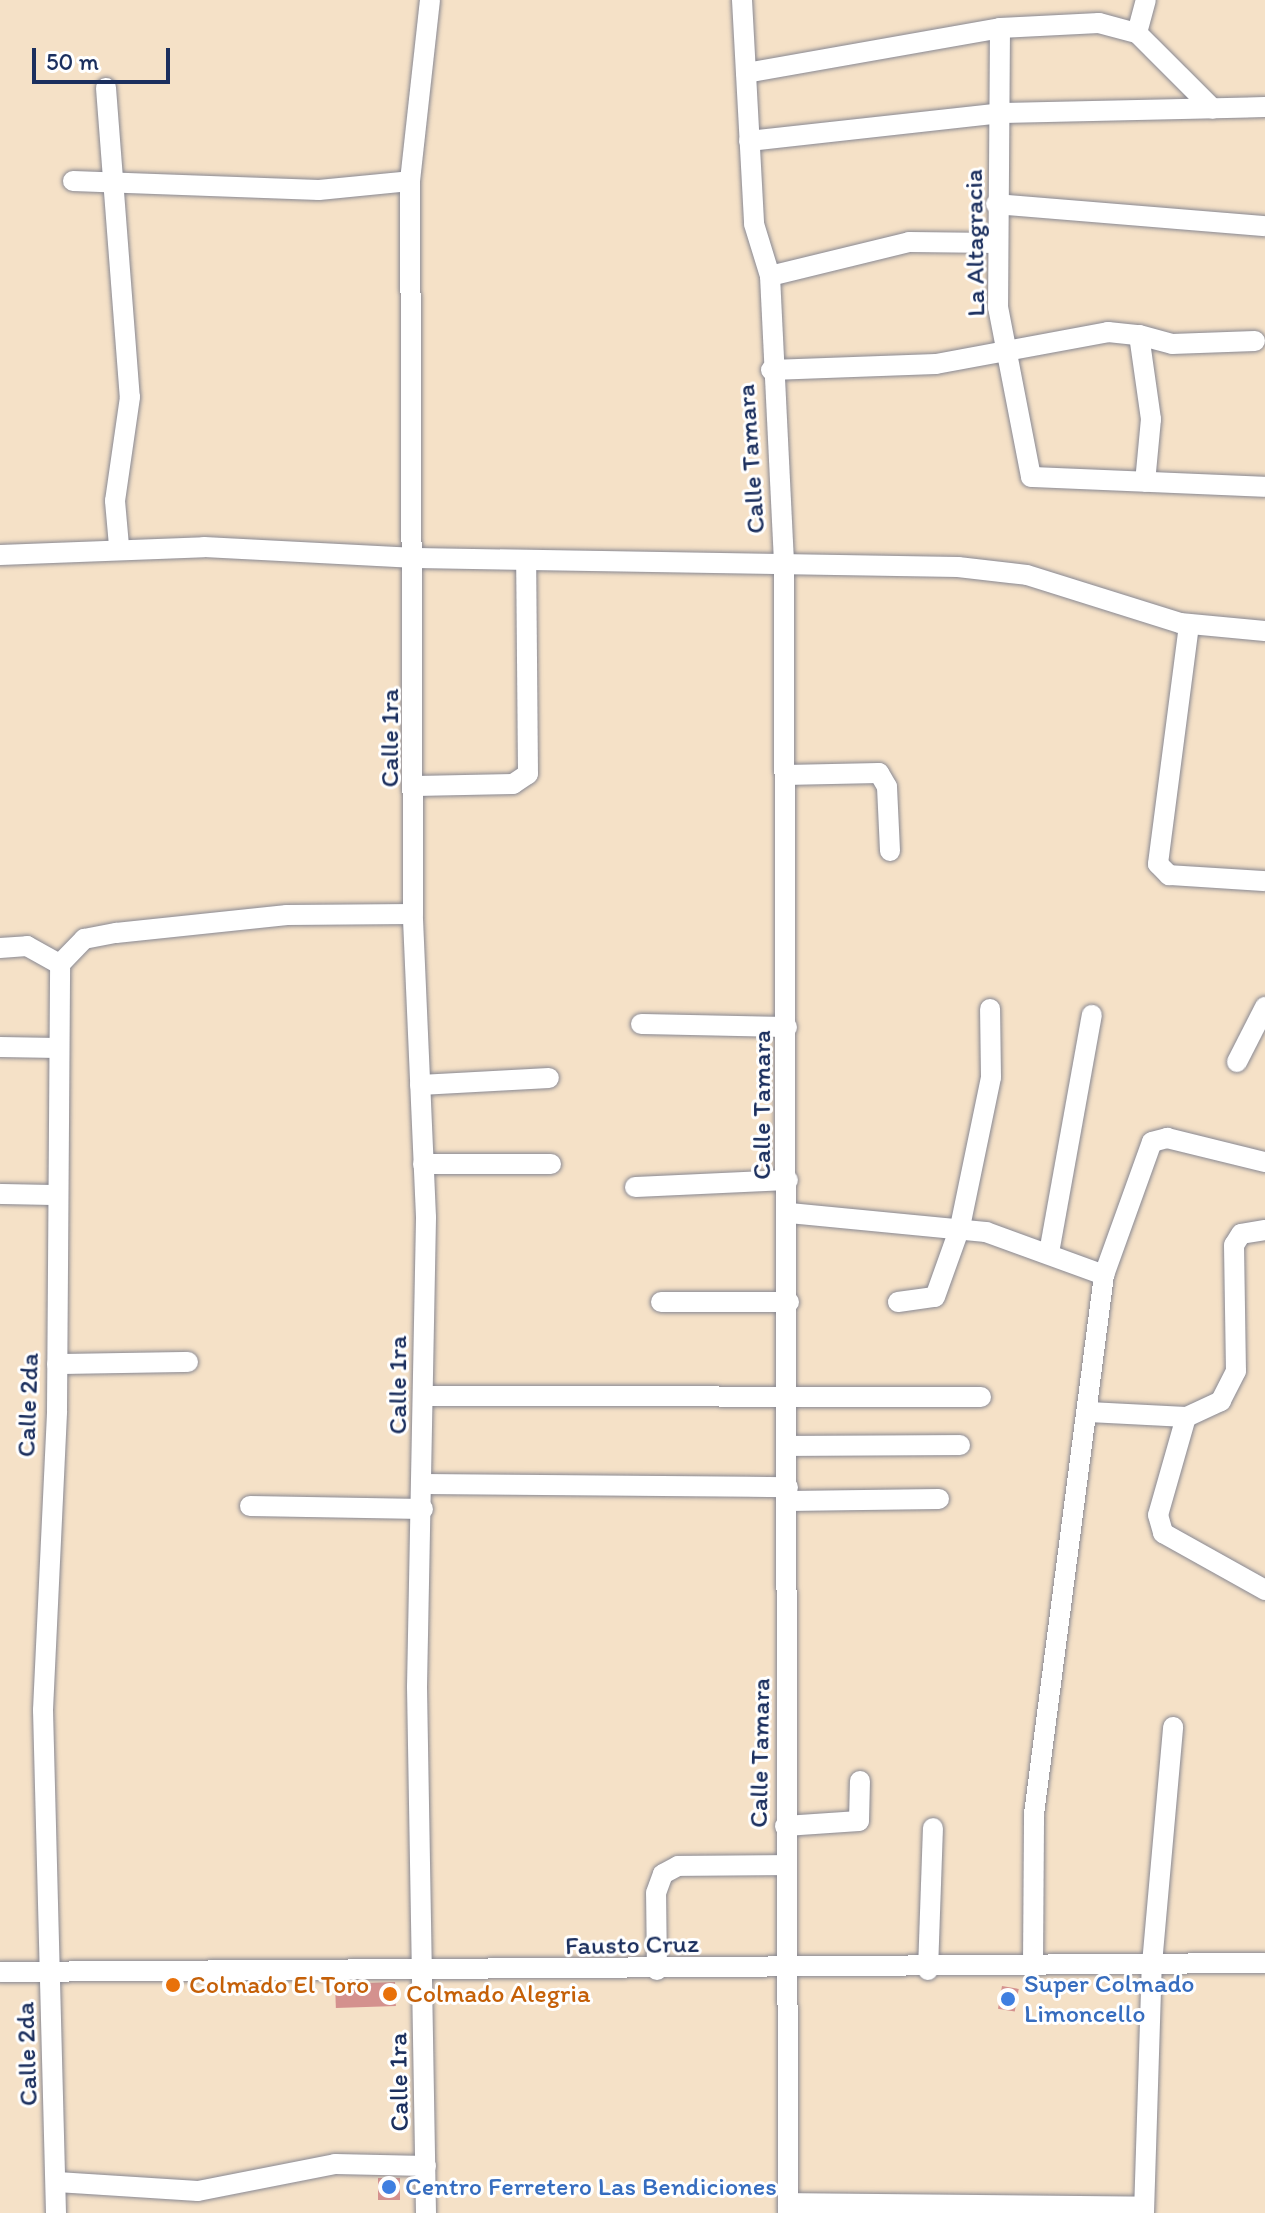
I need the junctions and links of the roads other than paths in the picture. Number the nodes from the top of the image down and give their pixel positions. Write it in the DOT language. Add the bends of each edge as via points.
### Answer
graph roads {
  1 [pos="430,0"];
  2 [pos="742,0"];
  3 [pos="1146,0"];
  4 [pos="1000,28"];
  5 [pos="1137,33"];
  6 [pos="746,73"];
  7 [pos="106,88"];
  8 [pos="1265,107"];
  9 [pos="1213,109"];
  10 [pos="1003,113"];
  11 [pos="749,141"];
  12 [pos="73,181"];
  13 [pos="410,181"];
  14 [pos="113,183"];
  15 [pos="996,204"];
  16 [pos="1265,226"];
  17 [pos="997,243"];
  18 [pos="770,276"];
  19 [pos="1139,335"];
  20 [pos="1255,341"];
  21 [pos="1006,349"];
  22 [pos="771,370"];
  23 [pos="1145,482"];
  24 [pos="1265,487"];
  25 [pos="119,546"];
  26 [pos="0,555"];
  27 [pos="416,558"];
  28 [pos="526,561"];
  29 [pos="784,566"];
  30 [pos="1189,625"];
  31 [pos="1265,631"];
  32 [pos="785,775"];
  33 [pos="416,786"];
  34 [pos="890,851"];
  35 [pos="1265,881"];
  36 [pos="413,914"];
  37 [pos="0,948"];
  38 [pos="60,964"];
  39 [pos="1265,1007"];
  40 [pos="990,1009"];
  41 [pos="1092,1015"];
  42 [pos="641,1024"];
  43 [pos="787,1027"];
  44 [pos="0,1047"];
  45 [pos="58,1048"];
  46 [pos="1237,1062"];
  47 [pos="549,1078"];
  48 [pos="420,1085"];
  49 [pos="1265,1162"];
  50 [pos="423,1164"];
  51 [pos="551,1164"];
  52 [pos="788,1180"];
  53 [pos="635,1187"];
  54 [pos="0,1194"];
  55 [pos="55,1195"];
  56 [pos="789,1213"];
  57 [pos="960,1227"];
  58 [pos="1265,1230"];
  59 [pos="1049,1253"];
  60 [pos="1104,1275"];
  61 [pos="661,1302"];
  62 [pos="789,1302"];
  63 [pos="898,1302"];
  64 [pos="188,1362"];
  65 [pos="57,1364"];
  66 [pos="424,1396"];
  67 [pos="788,1396"];
  68 [pos="981,1397"];
  69 [pos="1089,1412"];
  70 [pos="1186,1417"];
  71 [pos="960,1445"];
  72 [pos="788,1446"];
  73 [pos="423,1484"];
  74 [pos="788,1494"];
  75 [pos="939,1499"];
  76 [pos="250,1506"];
  77 [pos="423,1509"];
  78 [pos="1265,1590"];
  79 [pos="1173,1727"];
  80 [pos="860,1781"];
  81 [pos="785,1826"];
  82 [pos="933,1828"];
  83 [pos="785,1865"];
  84 [pos="1265,1963"];
  85 [pos="1152,1964"];
  86 [pos="1033,1965"];
  87 [pos="785,1967"];
  88 [pos="657,1970"];
  89 [pos="928,1970"];
  90 [pos="0,1972"];
  91 [pos="51,1972"];
  92 [pos="423,1974"];
  93 [pos="426,2166"];
  94 [pos="57,2182"];
  95 [pos="788,2208"];
  96 [pos="1144,2210"];
  97 [pos="56,2213"];
  98 [pos="426,2213"];
  1 -- 13 [label="street, Calle 1ra"];
  2 -- 6 [label="street, Calle Tamara"];
  3 -- 5 [label="street"];
  4 -- 5 [label="street" via="1099,23"];
  4 -- 6 [label="street"];
  4 -- 10 [label="street, La Altagracia"];
  5 -- 9 [label="street"];
  6 -- 11 [label="street, Calle Tamara"];
  7 -- 14 [label="street"];
  8 -- 9 [label="street"];
  9 -- 10 [label="street"];
  10 -- 11 [label="street"];
  10 -- 15 [label="street, La Altagracia"];
  11 -- 18 [label="street, Calle Tamara" via="754,224"];
  12 -- 14 [label="street"];
  13 -- 14 [label="street" via="319,190"];
  13 -- 27 [label="street, Calle 1ra"];
  14 -- 25 [label="street" via="130,397 115,501"];
  15 -- 16 [label="street"];
  15 -- 17 [label="street, La Altagracia"];
  17 -- 18 [label="street" via="909,242"];
  17 -- 21 [label="street, La Altagracia"];
  18 -- 22 [label="street, Calle Tamara"];
  19 -- 20 [label="street" via="1172,344"];
  19 -- 21 [label="street" via="1108,332"];
  19 -- 23 [label="street" via="1151,419"];
  21 -- 22 [label="street" via="936,364"];
  21 -- 23 [label="street, La Altagracia" via="1031,477"];
  22 -- 29 [label="street, Calle Tamara"];
  23 -- 24 [label="street, La Altagracia"];
  25 -- 26 [label="street"];
  25 -- 27 [label="street"];
  27 -- 28 [label="street"];
  27 -- 33 [label="street, Calle 1ra"];
  28 -- 29 [label="street"];
  28 -- 33 [label="street" via="528,774 513,784"];
  29 -- 30 [label="street" via="1027,575"];
  29 -- 32 [label="street, Calle Tamara"];
  30 -- 31 [label="street"];
  30 -- 35 [label="street" via="1158,864 1169,875"];
  32 -- 34 [label="street" via="879,773 887,787"];
  32 -- 43 [label="street, Calle Tamara"];
  33 -- 36 [label="street, Calle 1ra"];
  36 -- 38 [label="street" via="287,915 116,933 84,939"];
  36 -- 48 [label="street, Calle 1ra"];
  37 -- 38 [label="street" via="27,946"];
  38 -- 45 [label="street, Calle 2da"];
  39 -- 46 [label="street"];
  40 -- 57 [label="street" via="991,1077"];
  41 -- 59 [label="street"];
  42 -- 43 [label="street"];
  43 -- 52 [label="street, Calle Tamara"];
  44 -- 45 [label="street"];
  45 -- 55 [label="street, Calle 2da"];
  47 -- 48 [label="street"];
  48 -- 50 [label="street, Calle 1ra"];
  49 -- 60 [label="street" via="1167,1138 1152,1142"];
  50 -- 51 [label="street"];
  50 -- 66 [label="street, Calle 1ra"];
  52 -- 53 [label="street"];
  52 -- 56 [label="street, Calle Tamara"];
  54 -- 55 [label="street"];
  55 -- 65 [label="street, Calle 2da"];
  56 -- 57 [label="street"];
  56 -- 62 [label="street, Calle Tamara"];
  57 -- 59 [label="street"];
  57 -- 63 [label="street" via="935,1297"];
  58 -- 70 [label="street" via="1241,1234 1234,1245 1239,1355 1231,1387 1221,1401"];
  59 -- 60 [label="street"];
  60 -- 69 [label="street"];
  61 -- 62 [label="street"];
  62 -- 67 [label="street, Calle Tamara"];
  64 -- 65 [label="street"];
  65 -- 91 [label="street, Calle 2da" via="43,1710"];
  66 -- 67 [label="street"];
  66 -- 73 [label="street, Calle 1ra"];
  67 -- 68 [label="street"];
  67 -- 72 [label="street, Calle Tamara"];
  69 -- 70 [label="street"];
  69 -- 86 [label="street" via="1034,1814"];
  70 -- 78 [label="street" via="1159,1525"];
  71 -- 72 [label="street"];
  72 -- 74 [label="street, Calle Tamara"];
  73 -- 74 [label="street"];
  73 -- 77 [label="street, Calle 1ra"];
  74 -- 75 [label="street"];
  74 -- 81 [label="street, Calle Tamara"];
  76 -- 77 [label="street"];
  77 -- 92 [label="street, Calle 1ra" via="417,1687"];
  79 -- 85 [label="street"];
  80 -- 81 [label="street" via="859,1821"];
  81 -- 83 [label="street, Calle Tamara"];
  82 -- 89 [label="street"];
  83 -- 87 [label="street, Calle Tamara"];
  83 -- 88 [label="street" via="678,1866 663,1874 656,1893"];
  84 -- 85 [label="street, Fausto Cruz"];
  85 -- 86 [label="street, Fausto Cruz"];
  85 -- 96 [label="street"];
  86 -- 89 [label="street, Fausto Cruz"];
  87 -- 88 [label="street, Fausto Cruz"];
  87 -- 89 [label="street, Fausto Cruz"];
  87 -- 95 [label="street, Calle Tamara"];
  88 -- 92 [label="street, Fausto Cruz"];
  90 -- 91 [label="street, Fausto Cruz"];
  91 -- 92 [label="street, Fausto Cruz"];
  91 -- 94 [label="street, Calle 2da"];
  92 -- 93 [label="street, Calle 1ra"];
  93 -- 94 [label="street" via="335,2164 198,2191"];
  93 -- 98 [label="street, Calle 1ra"];
  94 -- 97 [label="street, Calle 2da"];
  95 -- 96 [label="street"];
}
